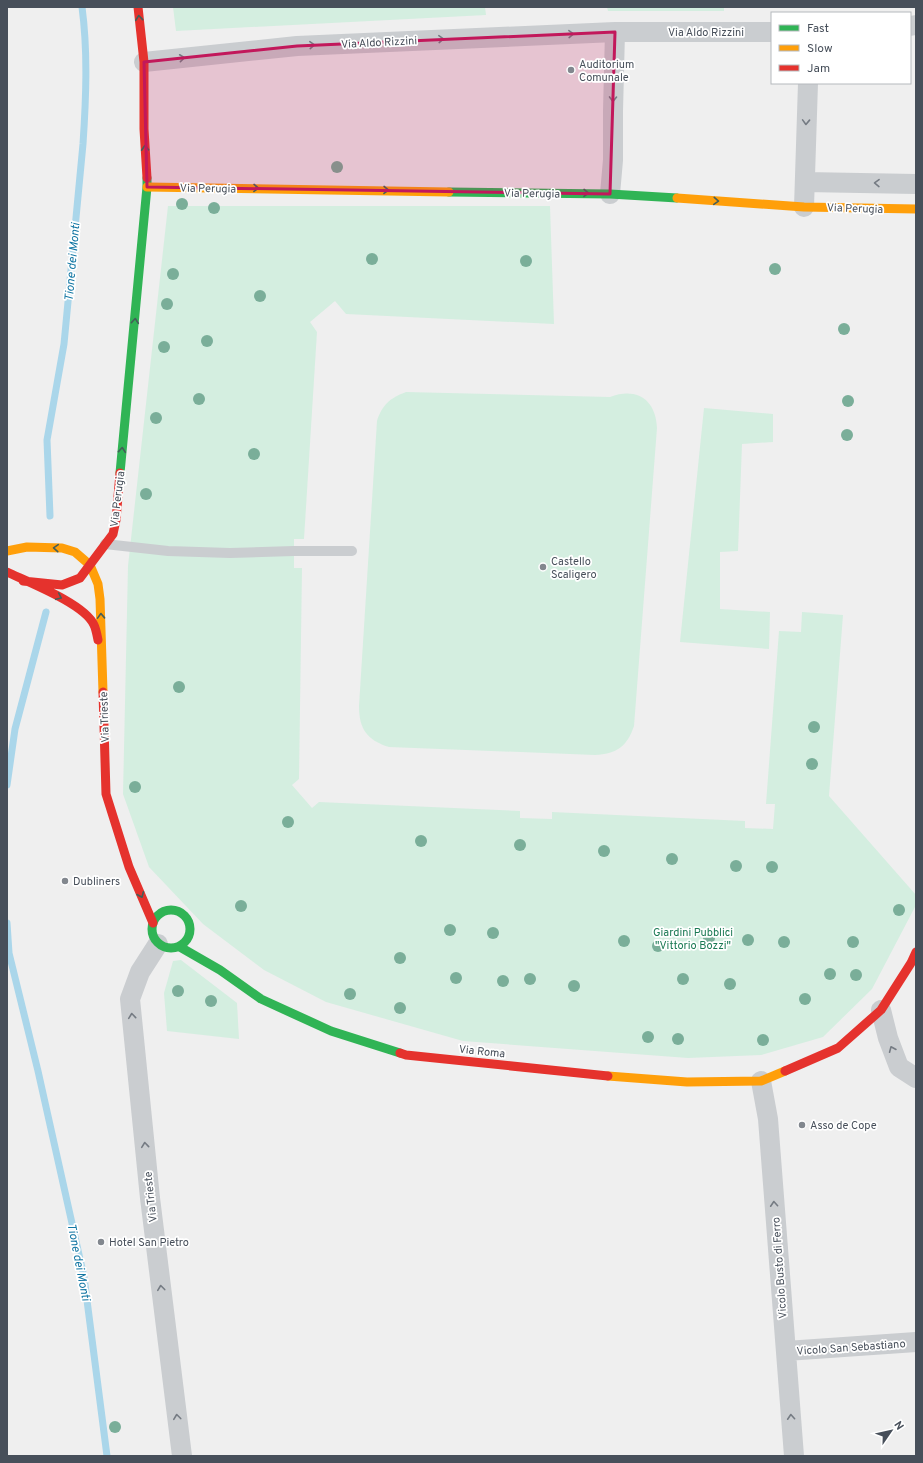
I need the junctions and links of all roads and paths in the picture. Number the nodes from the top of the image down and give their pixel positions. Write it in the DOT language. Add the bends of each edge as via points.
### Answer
graph roads {
  1 [pos="138,7"];
  2 [pos="615,32"];
  3 [pos="771,32"];
  4 [pos="144,62"];
  5 [pos="808,84"];
  6 [pos="805,182"];
  7 [pos="916,184"];
  8 [pos="147,187"];
  9 [pos="610,194"];
  10 [pos="804,207"];
  11 [pos="916,209"];
  12 [pos="105,544"];
  13 [pos="7,551"];
  14 [pos="352,551"];
  15 [pos="90,565"];
  16 [pos="7,572"];
  17 [pos="24,581"];
  18 [pos="102,655"];
  19 [pos="129,867"];
  20 [pos="145,883"];
  21 [pos="160,899"];
  22 [pos="171,910"];
  23 [pos="153,923"];
  24 [pos="191,929"];
  25 [pos="199,941"];
  26 [pos="158,944"];
  27 [pos="180,947"];
  28 [pos="916,952"];
  29 [pos="208,953"];
  30 [pos="220,970"];
  31 [pos="881,1010"];
  32 [pos="916,1078"];
  33 [pos="761,1081"];
  34 [pos="916,1342"];
  35 [pos="786,1351"];
  36 [pos="182,1456"];
  37 [pos="794,1456"];
  4 -- 1 [label="street, Via Perugia, one-way"];
  2 -- 3 [label="street, Via Aldo Rizzini"];
  4 -- 2 [label="street, Via Aldo Rizzini, one-way" via="298,46"];
  2 -- 9 [label="street, one-way"];
  8 -- 4 [label="street, Via Perugia, one-way"];
  5 -- 6 [label="street, one-way"];
  7 -- 6 [label="street, one-way"];
  6 -- 10 [label="street"];
  8 -- 9 [label="street, Via Perugia, one-way"];
  12 -- 8 [label="street, Via Perugia, one-way" via="113,534 116,520"];
  9 -- 10 [label="street, Via Perugia, one-way"];
  10 -- 11 [label="street, Via Perugia"];
  12 -- 14 [label="lane" via="168,551 230,553"];
  12 -- 15 [label="street, Via Perugia"];
  15 -- 13 [label="street, one-way" via="75,552 62,548 27,546"];
  15 -- 17 [label="street, Via Perugia" via="80,578 62,585"];
  18 -- 15 [label="street, Via Trieste, one-way" via="100,599 98,584"];
  16 -- 17 [label="street"];
  17 -- 18 [label="street, one-way" via="71,603 86,614 94,624"];
  18 -- 19 [label="street, Via Trieste" via="106,794"];
  19 -- 20 [label="street, Via Trieste"];
  19 -- 23 [label="street, Via Trieste, one-way"];
  21 -- 22 [label="street"];
  22 -- 23 [label="street" via="157,916"];
  22 -- 24 [label="street" via="185,915"];
  23 -- 26 [label="street, Via Trieste" via="152,930"];
  24 -- 25 [label="street"];
  24 -- 27 [label="street" via="186,943"];
  26 -- 27 [label="street" via="172,949"];
  36 -- 26 [label="street, Via Trieste, one-way" via="150,1198 130,999 140,972"];
  27 -- 30 [label="street, Via Roma"];
  28 -- 31 [label="street"];
  29 -- 30 [label="street, Via Roma"];
  30 -- 33 [label="street, Via Roma" via="261,999 298,1016 331,1031 406,1055 671,1081"];
  32 -- 31 [label="street, one-way" via="899,1066"];
  31 -- 33 [label="street" via="838,1048"];
  35 -- 33 [label="street, Vicolo Busto di Ferro, one-way" via="768,1119"];
  34 -- 35 [label="street, Vicolo San Sebastiano"];
  37 -- 35 [label="street, Vicolo Busto di Ferro, one-way"];
}
